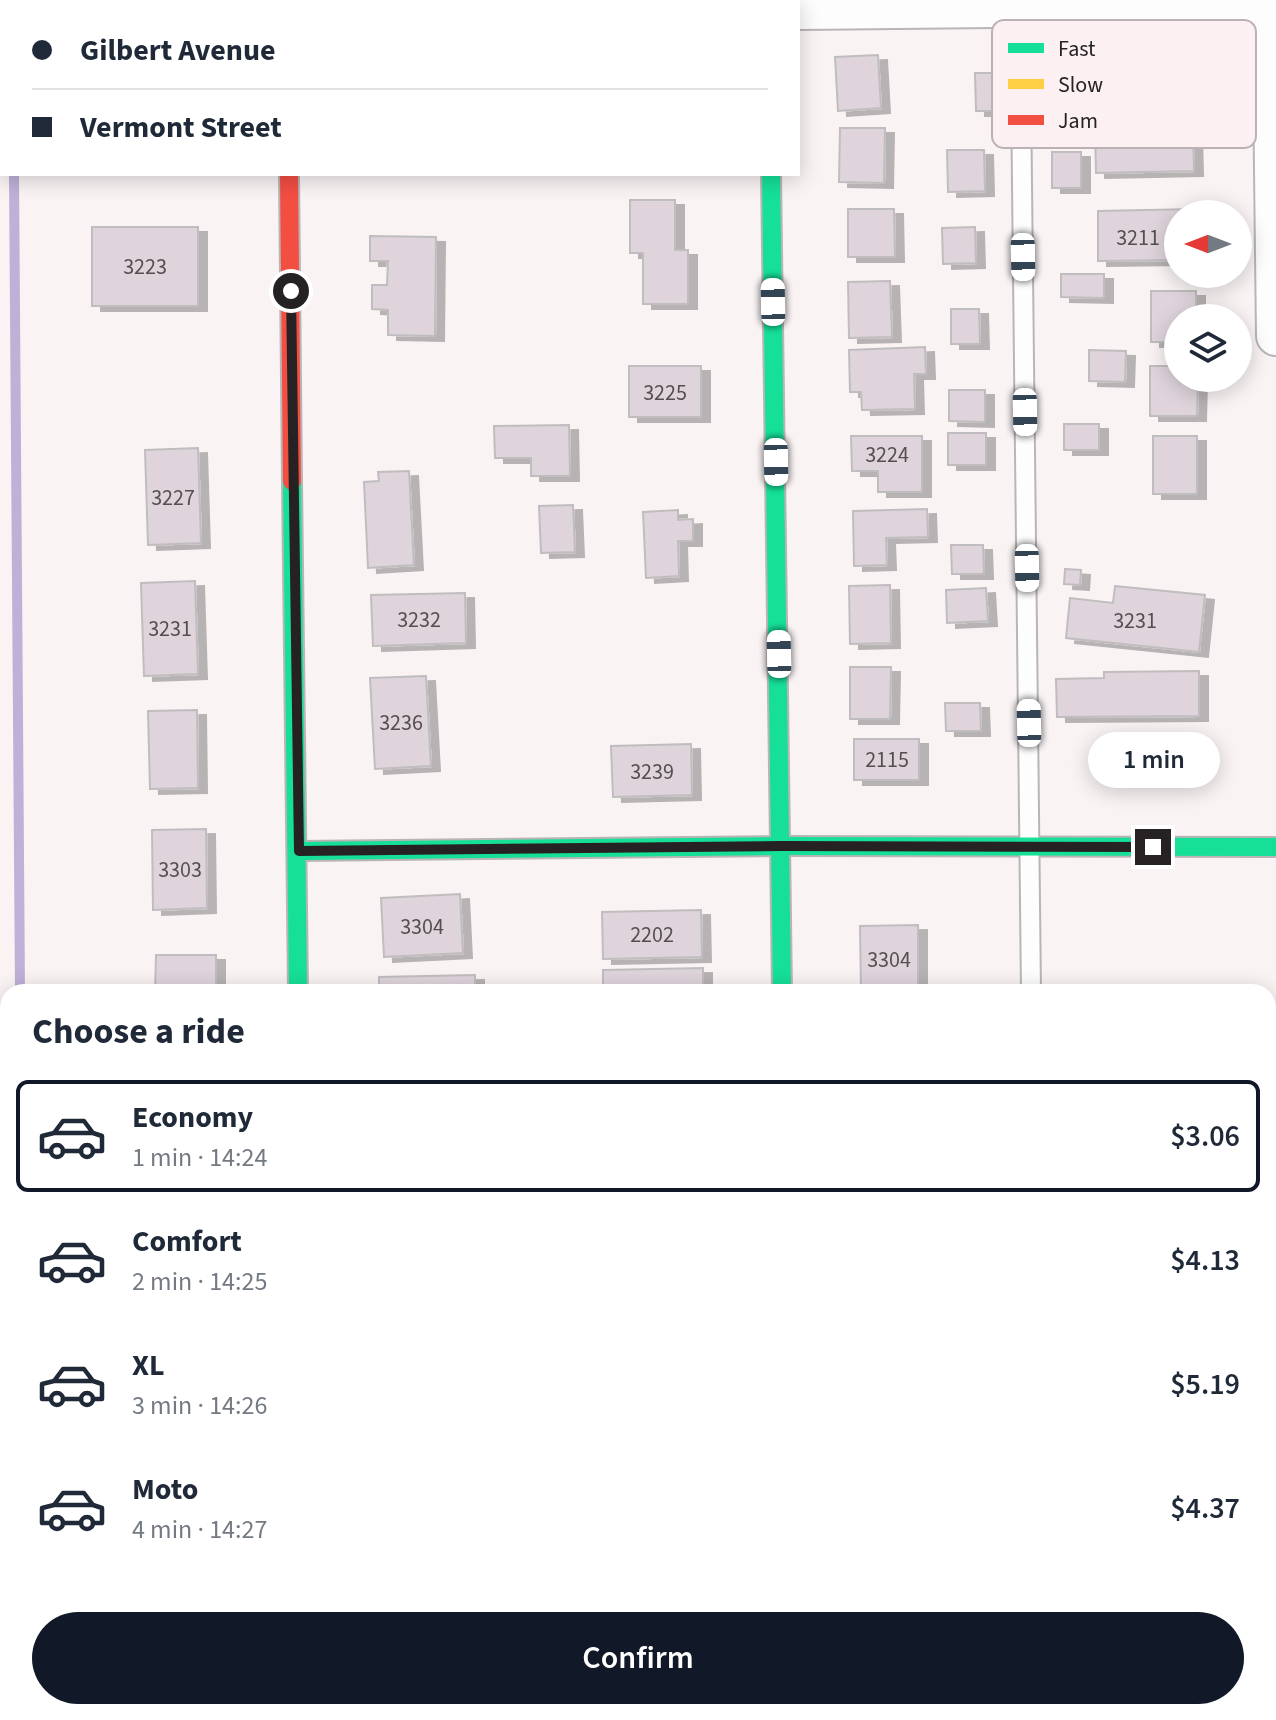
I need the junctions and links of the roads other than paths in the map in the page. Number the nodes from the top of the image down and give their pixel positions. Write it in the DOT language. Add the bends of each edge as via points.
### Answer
graph roads {
  1 [pos="1273,3"];
  2 [pos="1020,4"];
  3 [pos="800,10"];
  4 [pos="1022,148"];
  5 [pos="289,176"];
  6 [pos="771,176"];
  7 [pos="1276,336"];
  8 [pos="782,846"];
  9 [pos="1276,847"];
  10 [pos="1030,848"];
  11 [pos="299,851"];
  12 [pos="298,984"];
  13 [pos="782,984"];
  14 [pos="1031,984"];
  1 -- 2 [label="street"];
  1 -- 7 [label="street"];
  2 -- 3 [label="street"];
  4 -- 10 [label="lane"];
  5 -- 11 [label="street"];
  6 -- 8 [label="street"];
  8 -- 10 [label="street"];
  8 -- 11 [label="street"];
  8 -- 13 [label="street"];
  9 -- 10 [label="street"];
  10 -- 14 [label="lane"];
  11 -- 12 [label="street"];
}
